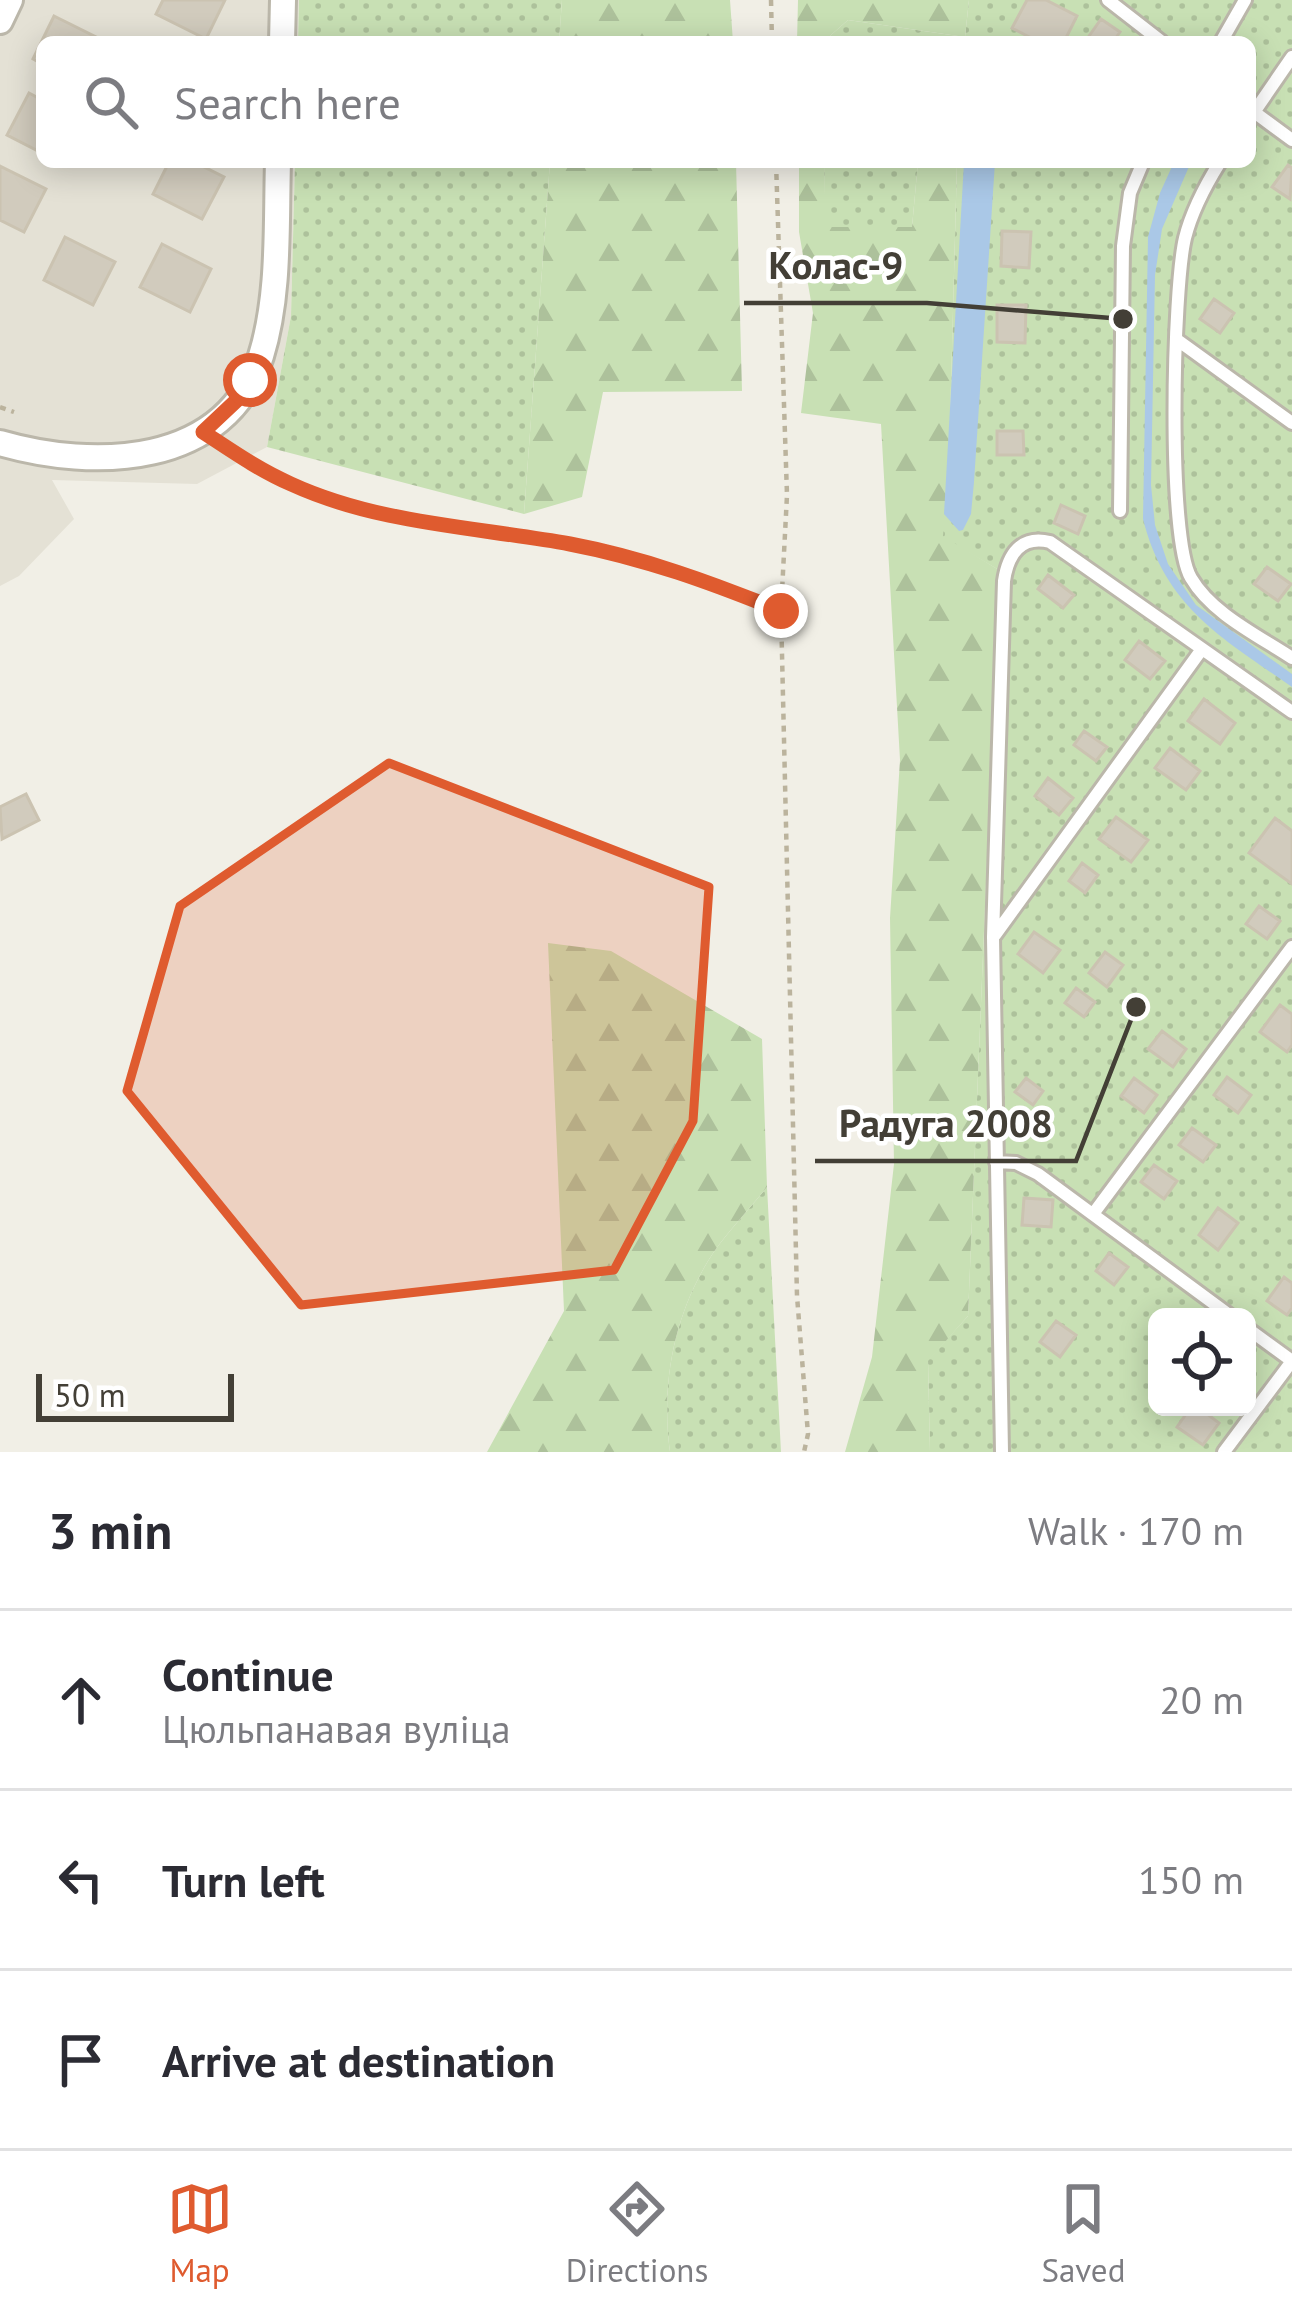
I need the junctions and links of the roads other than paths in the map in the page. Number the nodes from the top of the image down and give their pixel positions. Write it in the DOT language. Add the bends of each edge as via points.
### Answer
graph roads {
  1 [pos="10,0"];
  2 [pos="283,0"];
  3 [pos="1108,0"];
  4 [pos="1245,0"];
  5 [pos="0,21"];
  6 [pos="282,36"];
  7 [pos="1154,36"];
  8 [pos="1224,36"];
  9 [pos="1292,57"];
  10 [pos="1256,107"];
  11 [pos="1256,116"];
  12 [pos="1292,140"];
  13 [pos="278,168"];
  14 [pos="1140,168"];
  15 [pos="1217,168"];
  16 [pos="1176,339"];
  17 [pos="1292,423"];
  18 [pos="0,443"];
  19 [pos="1120,511"];
  20 [pos="1202,649"];
  21 [pos="1292,658"];
  22 [pos="1292,712"];
  23 [pos="993,937"];
  24 [pos="1292,947"];
  25 [pos="996,1162"];
  26 [pos="1093,1214"];
  27 [pos="1220,1308"];
  28 [pos="1256,1335"];
  29 [pos="1292,1361"];
  30 [pos="1003,1452"];
  31 [pos="1224,1452"];
  1 -- 5 [label="street"];
  2 -- 6 [label="street"];
  3 -- 7 [label="lane"];
  4 -- 8 [label="lane"];
  9 -- 10 [label="lane"];
  11 -- 12 [label="lane"];
  13 -- 18 [label="street" via="274,275 260,359 237,400 203,432 127,458"];
  14 -- 19 [label="lane" via="1123,246"];
  15 -- 16 [label="lane" via="1186,236"];
  16 -- 17 [label="lane"];
  16 -- 21 [label="lane" via="1182,558 1203,593"];
  20 -- 22 [label="lane"];
  20 -- 23 [label="lane"];
  20 -- 23 [label="lane" via="1050,542 1030,540 1014,550 1004,581"];
  23 -- 25 [label="lane"];
  24 -- 26 [label="lane"];
  25 -- 26 [label="lane" via="1027,1167"];
  25 -- 30 [label="lane"];
  26 -- 27 [label="lane"];
  28 -- 29 [label="lane"];
  29 -- 31 [label="lane"];
}
